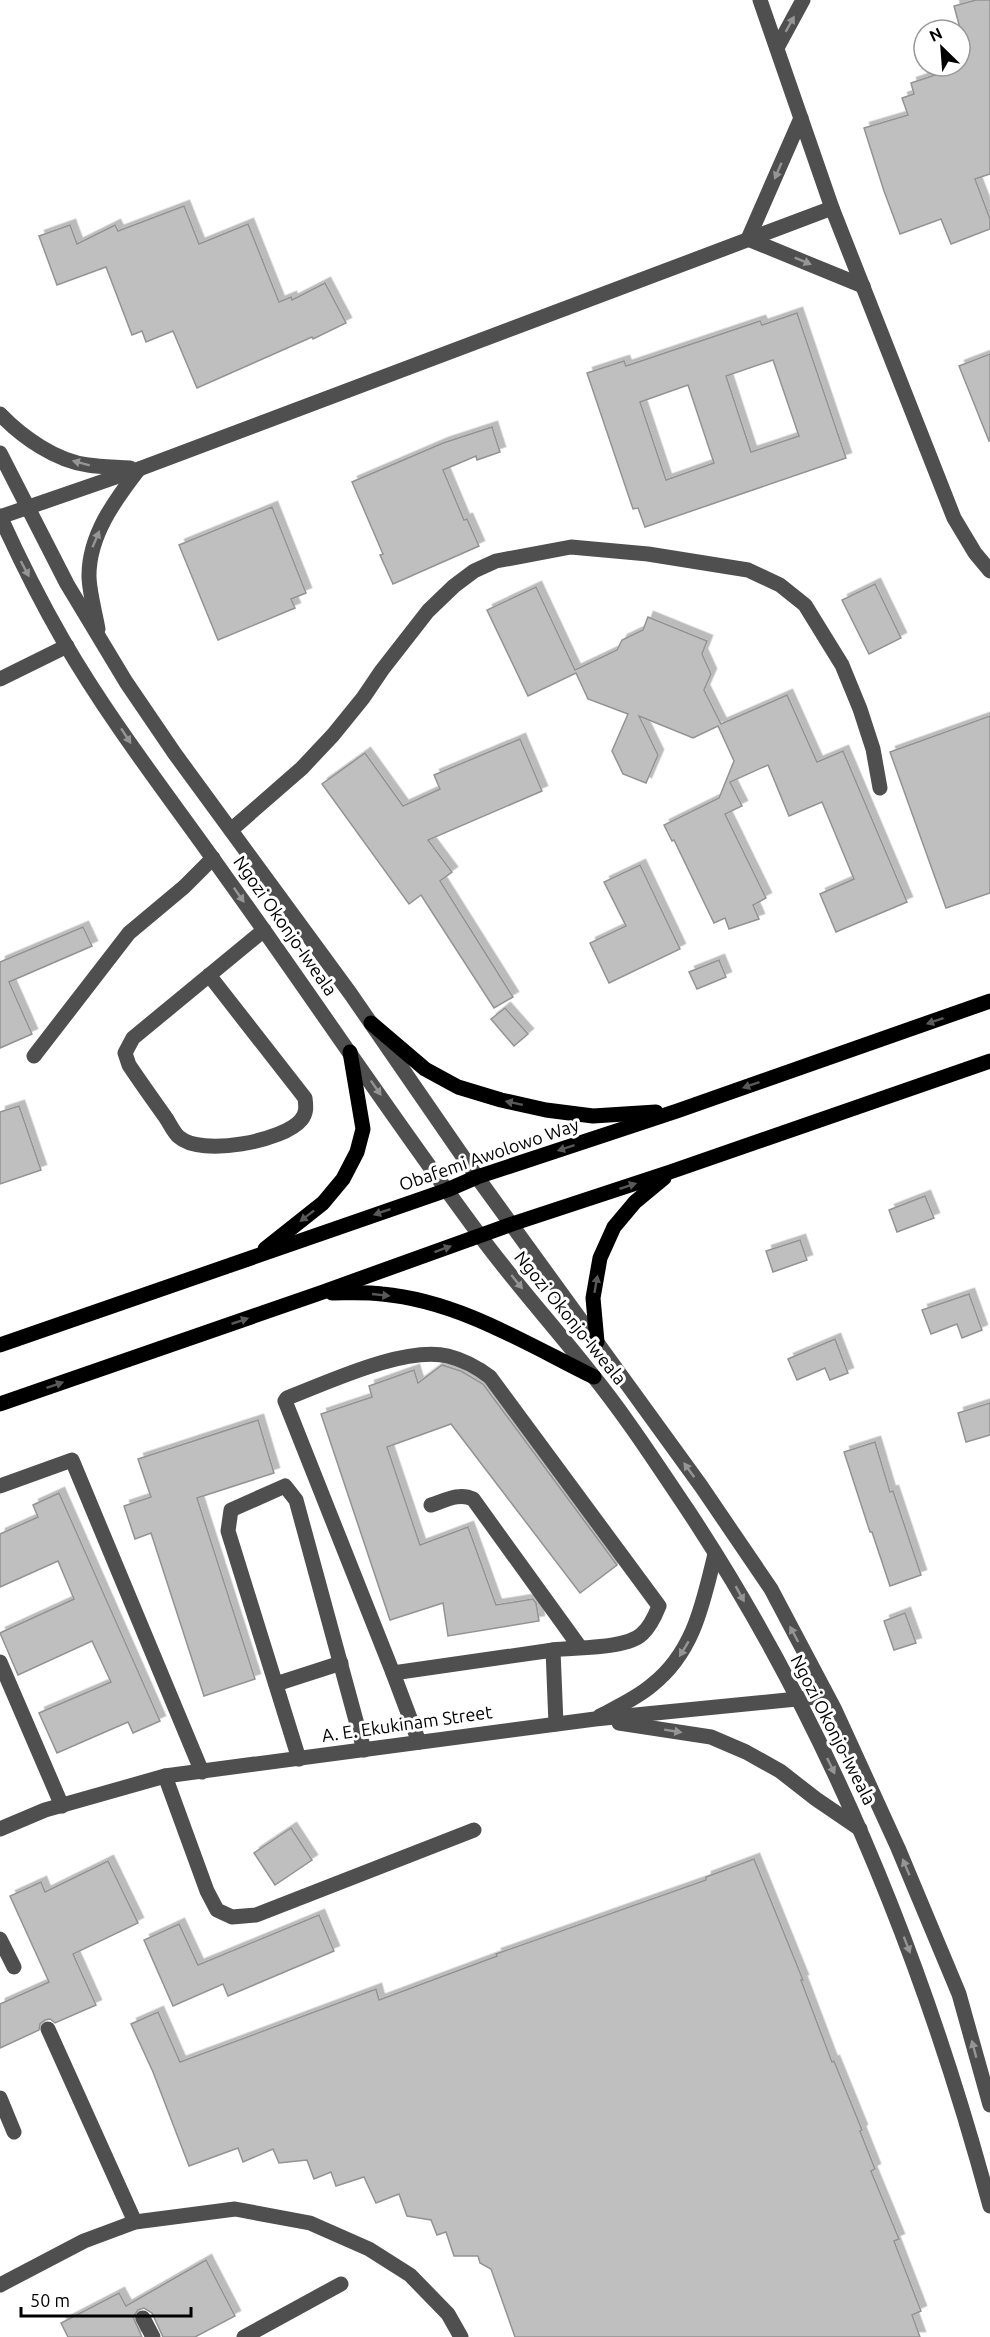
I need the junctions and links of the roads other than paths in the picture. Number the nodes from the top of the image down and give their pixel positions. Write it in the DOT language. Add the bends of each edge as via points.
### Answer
graph roads {
  1 [pos="760,0"];
  2 [pos="803,0"];
  3 [pos="777,48"];
  4 [pos="801,118"];
  5 [pos="832,208"];
  6 [pos="748,239"];
  7 [pos="863,286"];
  8 [pos="0,414"];
  9 [pos="0,453"];
  10 [pos="139,469"];
  11 [pos="26,507"];
  12 [pos="0,517"];
  13 [pos="990,571"];
  14 [pos="99,638"];
  15 [pos="67,646"];
  16 [pos="0,679"];
  17 [pos="880,788"];
  18 [pos="231,830"];
  19 [pos="213,858"];
  20 [pos="264,930"];
  21 [pos="209,975"];
  22 [pos="990,1001"];
  23 [pos="371,1023"];
  24 [pos="350,1052"];
  25 [pos="34,1056"];
  26 [pos="990,1061"];
  27 [pos="677,1111"];
  28 [pos="670,1172"];
  29 [pos="477,1177"];
  30 [pos="447,1190"];
  31 [pos="512,1224"];
  32 [pos="480,1236"];
  33 [pos="256,1256"];
  34 [pos="323,1292"];
  35 [pos="597,1342"];
  36 [pos="0,1345"];
  37 [pos="594,1377"];
  38 [pos="0,1404"];
  39 [pos="0,1486"];
  40 [pos="430,1505"];
  41 [pos="715,1554"];
  42 [pos="579,1646"];
  43 [pos="553,1650"];
  44 [pos="0,1662"];
  45 [pos="341,1663"];
  46 [pos="393,1674"];
  47 [pos="276,1684"];
  48 [pos="827,1696"];
  49 [pos="797,1700"];
  50 [pos="595,1719"];
  51 [pos="556,1724"];
  52 [pos="419,1742"];
  53 [pos="364,1750"];
  54 [pos="299,1758"];
  55 [pos="201,1772"];
  56 [pos="165,1776"];
  57 [pos="62,1806"];
  58 [pos="2,1823"];
  59 [pos="860,1829"];
  60 [pos="474,1830"];
  61 [pos="0,1939"];
  62 [pos="14,1967"];
  63 [pos="48,2029"];
  64 [pos="0,2098"];
  65 [pos="990,2105"];
  66 [pos="14,2132"];
  67 [pos="990,2206"];
  68 [pos="135,2222"];
  69 [pos="341,2284"];
  70 [pos="0,2285"];
  71 [pos="143,2318"];
  72 [pos="153,2337"];
  73 [pos="244,2337"];
  74 [pos="460,2337"];
  1 -- 3 [label="street"];
  3 -- 2 [label="street, one-way"];
  3 -- 4 [label="street"];
  4 -- 5 [label="street"];
  4 -- 6 [label="street, one-way"];
  5 -- 6 [label="street"];
  5 -- 7 [label="street"];
  6 -- 7 [label="street, one-way"];
  6 -- 10 [label="street"];
  7 -- 13 [label="street" via="954,518"];
  10 -- 8 [label="street, one-way" via="85,465 54,454"];
  9 -- 11 [label="street, Ngozi Okonjo-Iweala"];
  10 -- 11 [label="street"];
  14 -- 10 [label="street, one-way" via="89,578 91,551 114,502"];
  11 -- 12 [label="street"];
  11 -- 14 [label="street, Ngozi Okonjo-Iweala"];
  12 -- 15 [label="street, Ngozi Okonjo-Iweala, one-way"];
  14 -- 18 [label="street, Ngozi Okonjo-Iweala"];
  15 -- 16 [label="street"];
  15 -- 19 [label="street, Ngozi Okonjo-Iweala, one-way"];
  17 -- 18 [label="street" via="860,709 842,665 805,604 780,585 748,570 571,547 496,561 454,586 416,626 333,735 267,801"];
  18 -- 23 [label="street, Ngozi Okonjo-Iweala"];
  19 -- 20 [label="street, Ngozi Okonjo-Iweala, one-way"];
  19 -- 25 [label="street" via="129,933"];
  20 -- 21 [label="street"];
  20 -- 24 [label="street, Ngozi Okonjo-Iweala"];
  21 -- 21 [label="street" via="133,1038 125,1053 129,1065 180,1138 194,1145 213,1147 275,1137 301,1120 306,1111 305,1098"];
  22 -- 27 [label="main road, Obafemi Awolowo Way, one-way"];
  27 -- 23 [label="main road, one-way" via="594,1116 501,1100 458,1087 425,1069"];
  23 -- 29 [label="street, Ngozi Okonjo-Iweala"];
  24 -- 30 [label="street, Ngozi Okonjo-Iweala, one-way"];
  24 -- 33 [label="main road, one-way" via="363,1129 357,1152 343,1179 323,1203"];
  26 -- 28 [label="main road"];
  27 -- 29 [label="main road, Obafemi Awolowo Way, one-way"];
  31 -- 28 [label="main road, one-way"];
  35 -- 28 [label="main road, one-way" via="593,1298 600,1258 614,1227 635,1202"];
  29 -- 30 [label="main road, Obafemi Awolowo Way"];
  29 -- 31 [label="street, Ngozi Okonjo-Iweala"];
  30 -- 32 [label="street, Ngozi Okonjo-Iweala"];
  30 -- 33 [label="main road, Obafemi Awolowo Way, one-way"];
  31 -- 32 [label="main road"];
  31 -- 35 [label="street, Ngozi Okonjo-Iweala"];
  34 -- 32 [label="main road, one-way"];
  32 -- 37 [label="street, Ngozi Okonjo-Iweala, one-way"];
  33 -- 36 [label="main road, Obafemi Awolowo Way"];
  34 -- 37 [label="main road, one-way" via="384,1294 435,1305 517,1337"];
  38 -- 34 [label="main road, one-way"];
  48 -- 35 [label="street, Ngozi Okonjo-Iweala, one-way" via="771,1589"];
  37 -- 41 [label="street, Ngozi Okonjo-Iweala"];
  39 -- 55 [label="street" via="72,1460"];
  40 -- 42 [label="street" via="458,1496 473,1499"];
  41 -- 49 [label="street, Ngozi Okonjo-Iweala, one-way"];
  41 -- 50 [label="street, one-way" via="697,1623 678,1658 651,1686"];
  42 -- 43 [label="street"];
  42 -- 46 [label="street" via="611,1646 641,1636 659,1606 490,1377 473,1365 447,1356 416,1355 285,1401"];
  43 -- 46 [label="street"];
  43 -- 51 [label="street"];
  44 -- 57 [label="street"];
  45 -- 47 [label="street"];
  45 -- 47 [label="street" via="296,1500 285,1486 231,1510 228,1531"];
  45 -- 53 [label="street"];
  46 -- 52 [label="street"];
  47 -- 54 [label="street"];
  48 -- 49 [label="street, A. E. Ekukinam Street"];
  65 -- 48 [label="street, Ngozi Okonjo-Iweala, one-way" via="959,1994 898,1848"];
  49 -- 50 [label="street, A. E. Ekukinam Street"];
  49 -- 59 [label="street, Ngozi Okonjo-Iweala, one-way"];
  50 -- 51 [label="street, A. E. Ekukinam Street"];
  50 -- 59 [label="street, one-way" via="711,1737 780,1771"];
  51 -- 52 [label="street, A. E. Ekukinam Street"];
  52 -- 53 [label="street, A. E. Ekukinam Street"];
  53 -- 54 [label="street, A. E. Ekukinam Street"];
  54 -- 55 [label="street, A. E. Ekukinam Street"];
  55 -- 56 [label="street, A. E. Ekukinam Street"];
  56 -- 57 [label="street, A. E. Ekukinam Street"];
  56 -- 60 [label="street" via="207,1891 217,1910 232,1917 256,1915"];
  57 -- 58 [label="street, A. E. Ekukinam Street"];
  59 -- 67 [label="street, Ngozi Okonjo-Iweala, one-way" via="944,2047"];
  61 -- 62 [label="street"];
  63 -- 68 [label="street"];
  64 -- 66 [label="street"];
  68 -- 70 [label="street" via="84,2241"];
  68 -- 74 [label="street" via="235,2209 310,2223 369,2249 410,2275 448,2314"];
  69 -- 73 [label="street"];
  71 -- 72 [label="street"];
}
